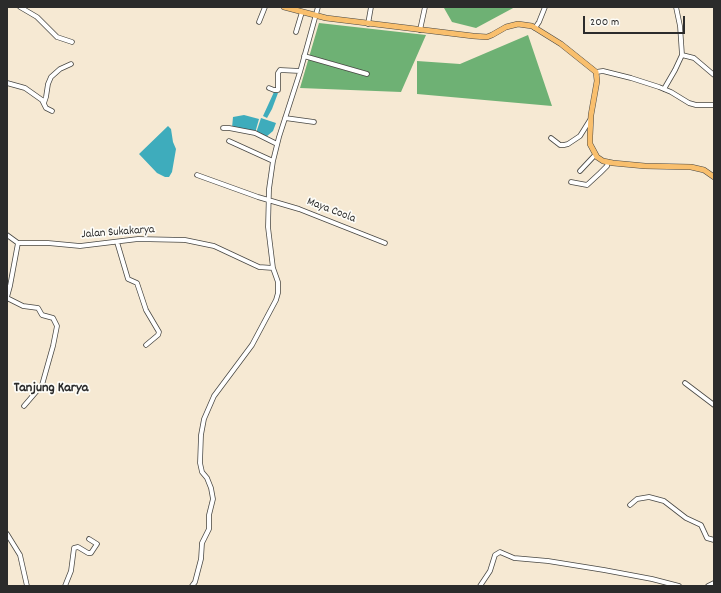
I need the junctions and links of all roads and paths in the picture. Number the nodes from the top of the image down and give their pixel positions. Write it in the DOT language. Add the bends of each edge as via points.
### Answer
graph roads {
  1 [pos="20,7"];
  2 [pos="265,7"];
  3 [pos="284,7"];
  4 [pos="318,7"];
  5 [pos="371,7"];
  6 [pos="425,7"];
  7 [pos="544,7"];
  8 [pos="676,7"];
  9 [pos="302,12"];
  10 [pos="315,16"];
  11 [pos="259,22"];
  12 [pos="368,24"];
  13 [pos="535,28"];
  14 [pos="420,30"];
  15 [pos="296,32"];
  16 [pos="72,42"];
  17 [pos="682,55"];
  18 [pos="304,56"];
  19 [pos="71,64"];
  20 [pos="300,71"];
  21 [pos="596,72"];
  22 [pos="367,74"];
  23 [pos="714,75"];
  24 [pos="7,83"];
  25 [pos="269,88"];
  26 [pos="664,89"];
  27 [pos="44,103"];
  28 [pos="714,104"];
  29 [pos="52,111"];
  30 [pos="285,118"];
  31 [pos="590,120"];
  32 [pos="314,122"];
  33 [pos="223,128"];
  34 [pos="552,138"];
  35 [pos="229,142"];
  36 [pos="277,144"];
  37 [pos="594,155"];
  38 [pos="273,161"];
  39 [pos="608,162"];
  40 [pos="580,171"];
  41 [pos="197,175"];
  42 [pos="714,178"];
  43 [pos="571,182"];
  44 [pos="269,200"];
  45 [pos="7,235"];
  46 [pos="117,242"];
  47 [pos="18,243"];
  48 [pos="385,243"];
  49 [pos="273,268"];
  50 [pos="7,297"];
  51 [pos="146,345"];
  52 [pos="685,383"];
  53 [pos="714,405"];
  54 [pos="24,406"];
  55 [pos="630,505"];
  56 [pos="7,534"];
  57 [pos="89,540"];
  58 [pos="714,540"];
  59 [pos="714,583"];
  60 [pos="27,586"];
  61 [pos="65,586"];
  62 [pos="192,586"];
  63 [pos="480,586"];
  64 [pos="679,586"];
  65 [pos="708,586"];
  1 -- 16 [label="street" via="37,17 57,37"];
  2 -- 11 [label="street"];
  3 -- 9 [label="main road"];
  4 -- 10 [label="street"];
  5 -- 12 [label="street"];
  6 -- 14 [label="street"];
  7 -- 13 [label="street"];
  8 -- 17 [label="street"];
  9 -- 10 [label="main road"];
  9 -- 15 [label="street"];
  10 -- 12 [label="main road"];
  10 -- 18 [label="street"];
  12 -- 14 [label="main road"];
  13 -- 14 [label="main road" via="518,24 486,37"];
  13 -- 21 [label="main road" via="561,44"];
  17 -- 23 [label="street" via="694,58"];
  17 -- 26 [label="street"];
  18 -- 20 [label="street"];
  18 -- 22 [label="street"];
  19 -- 27 [label="street" via="60,68 51,77"];
  20 -- 25 [label="street" via="279,70 278,90"];
  20 -- 30 [label="street"];
  21 -- 26 [label="street" via="603,71"];
  21 -- 31 [label="main road"];
  24 -- 27 [label="street" via="24,87"];
  26 -- 28 [label="street" via="689,103"];
  27 -- 29 [label="street" via="46,108"];
  30 -- 32 [label="street"];
  30 -- 36 [label="street"];
  31 -- 34 [label="street" via="580,136 568,144 560,145"];
  31 -- 37 [label="main road" via="590,144"];
  33 -- 36 [label="street" via="255,133"];
  35 -- 38 [label="street"];
  36 -- 38 [label="street"];
  37 -- 39 [label="main road"];
  37 -- 40 [label="street"];
  38 -- 44 [label="street"];
  39 -- 42 [label="main road" via="691,167 704,170"];
  39 -- 43 [label="street" via="587,185"];
  41 -- 44 [label="street, Maya Coola"];
  44 -- 48 [label="street, Maya Coola"];
  44 -- 49 [label="street" via="268,227"];
  45 -- 47 [label="street"];
  46 -- 47 [label="street, Jalan Sukakarya" via="80,246"];
  46 -- 49 [label="street, Jalan Sukakarya" via="143,239 200,242 222,249 259,267"];
  46 -- 51 [label="street" via="128,279 138,285 146,310 159,332"];
  47 -- 50 [label="street"];
  49 -- 62 [label="street" via="278,282 276,300 252,345 214,396 204,419 200,463 213,499 209,529 202,543 202,559"];
  50 -- 54 [label="street" via="23,306 38,308 42,315 53,318 57,326 42,384"];
  52 -- 53 [label="street"];
  55 -- 58 [label="street" via="637,499 649,497 664,501 686,518 701,525 707,538"];
  56 -- 60 [label="street" via="20,555"];
  57 -- 61 [label="street" via="97,544 91,553 78,547 74,548 70,574"];
  59 -- 65 [label="street"];
  63 -- 64 [label="street" via="490,571 495,555 500,552 514,558 604,570"];
}
